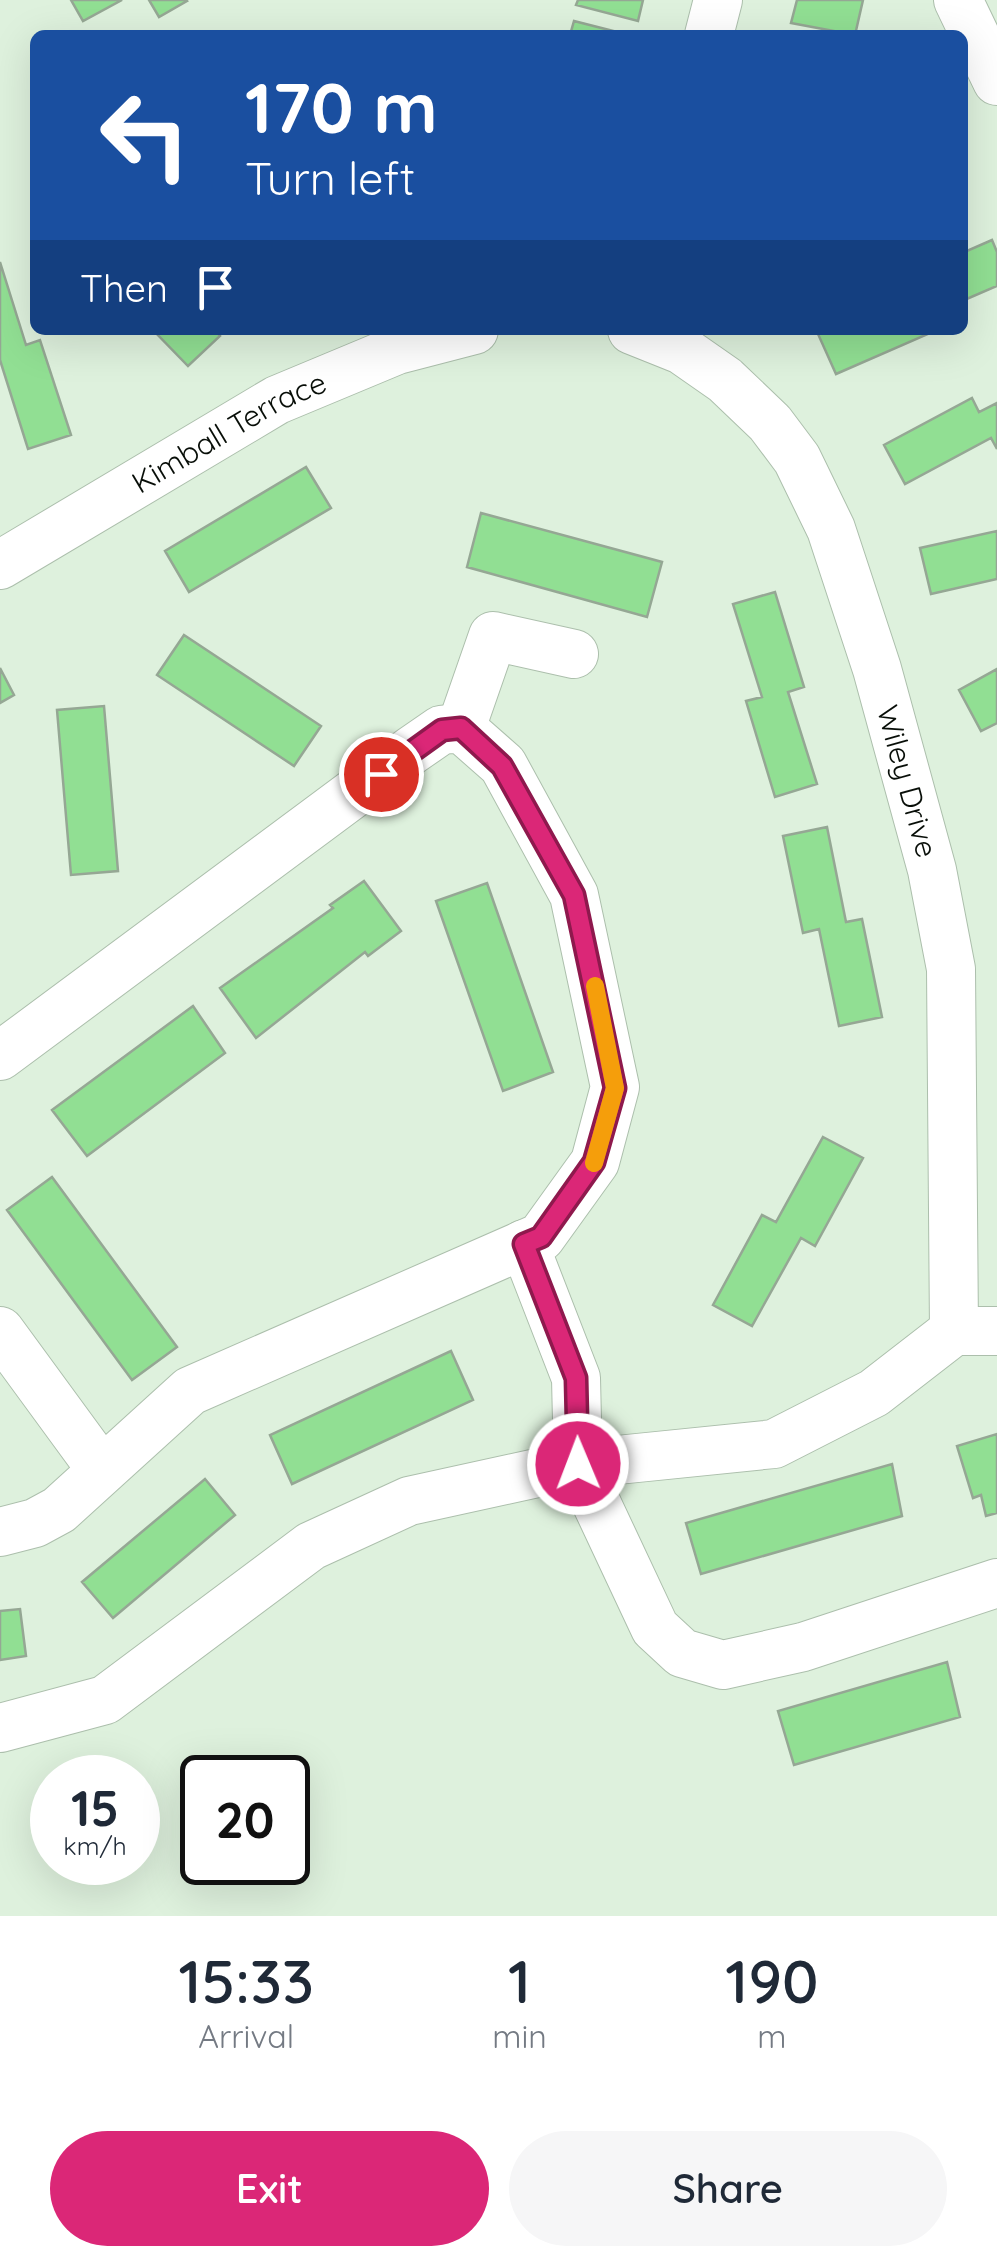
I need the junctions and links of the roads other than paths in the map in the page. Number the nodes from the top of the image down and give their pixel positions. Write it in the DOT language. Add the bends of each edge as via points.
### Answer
graph roads {
  1 [pos="718,0"];
  2 [pos="958,0"];
  3 [pos="710,30"];
  4 [pos="997,81"];
  5 [pos="455,335"];
  6 [pos="644,335"];
  7 [pos="0,565"];
  8 [pos="574,654"];
  9 [pos="461,728"];
  10 [pos="0,1056"];
  11 [pos="524,1244"];
  12 [pos="975,1331"];
  13 [pos="0,1332"];
  14 [pos="578,1464"];
  15 [pos="101,1469"];
  16 [pos="0,1532"];
  17 [pos="997,1583"];
  18 [pos="0,1728"];
  1 -- 3 [label="street"];
  2 -- 4 [label="street"];
  5 -- 7 [label="street, Kimball Terrace" via="397,350 276,400"];
  6 -- 12 [label="street, Wiley Drive" via="682,350 725,380 796,460 831,529 878,669 928,852 951,969"];
  8 -- 9 [label="street" via="493,636"];
  9 -- 10 [label="street" via="442,730 412,750"];
  9 -- 11 [label="street" via="502,766 574,895 615,1088 594,1162 541,1237"];
  11 -- 14 [label="street" via="576,1378"];
  11 -- 15 [label="street" via="190,1391"];
  12 -- 14 [label="street" via="774,1444"];
  13 -- 15 [label="street"];
  14 -- 17 [label="street" via="655,1628 682,1653 723,1665 803,1647"];
  14 -- 18 [label="street" via="409,1501 311,1546 105,1700"];
  15 -- 16 [label="street" via="59,1510"];
}
